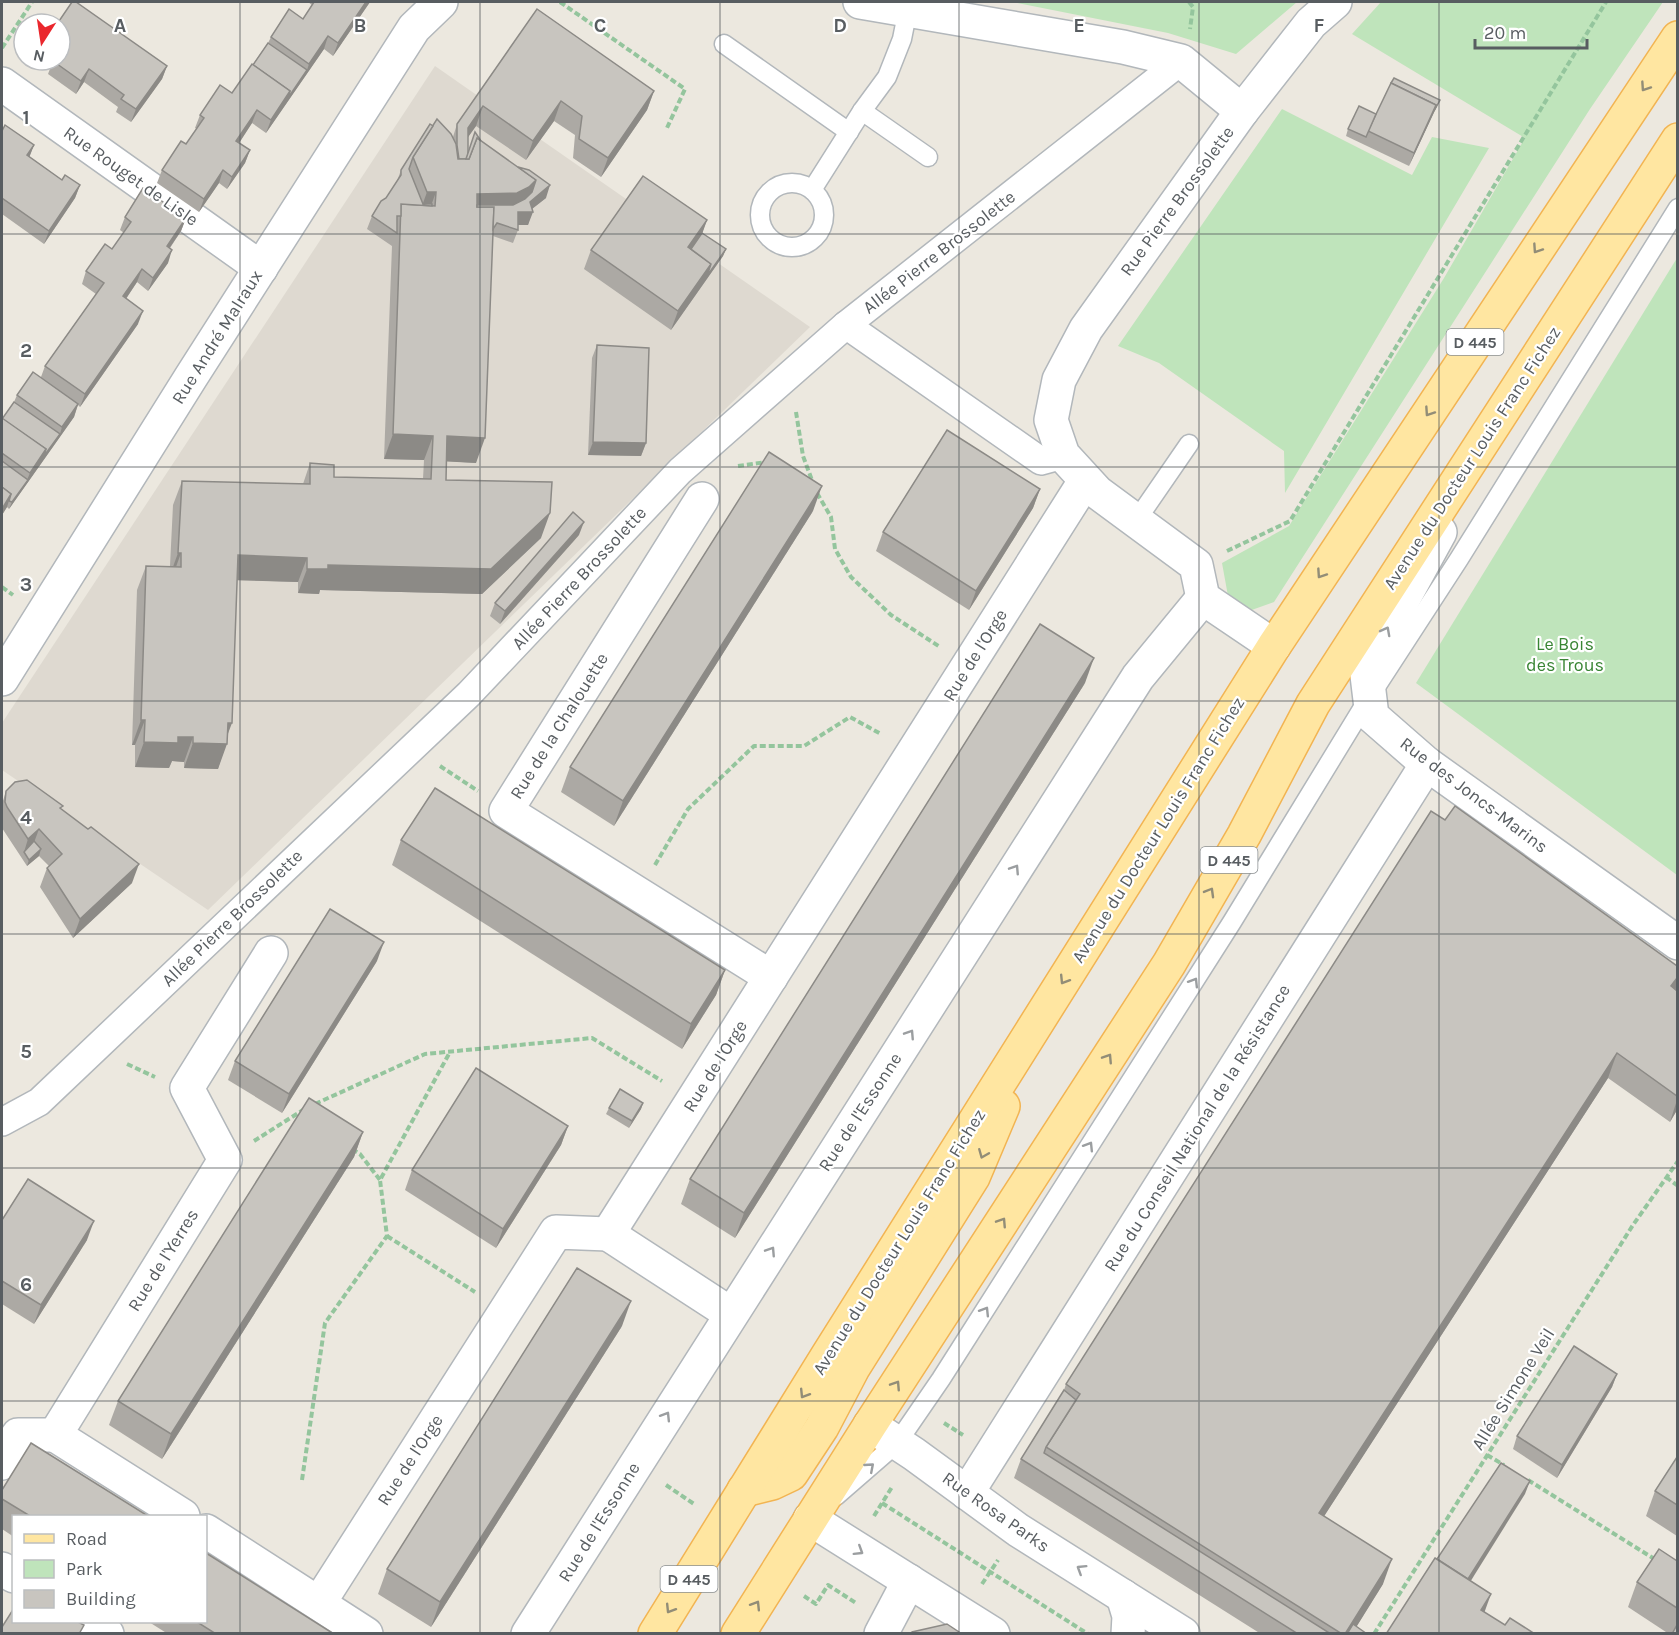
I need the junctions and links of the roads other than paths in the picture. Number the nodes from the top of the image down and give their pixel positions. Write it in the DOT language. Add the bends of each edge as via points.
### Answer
graph roads {
  1 [pos="441,2"];
  2 [pos="860,2"];
  3 [pos="1335,2"];
  4 [pos="908,9"];
  5 [pos="1677,38"];
  6 [pos="724,44"];
  7 [pos="1181,61"];
  8 [pos="2,84"];
  9 [pos="862,111"];
  10 [pos="1242,111"];
  11 [pos="849,132"];
  12 [pos="1677,140"];
  13 [pos="928,157"];
  14 [pos="812,190"];
  15 [pos="1677,208"];
  16 [pos="261,268"];
  17 [pos="846,326"];
  18 [pos="1522,382"];
  19 [pos="1189,444"];
  20 [pos="1063,455"];
  21 [pos="1085,481"];
  22 [pos="702,499"];
  23 [pos="1136,521"];
  24 [pos="1203,598"];
  25 [pos="1274,646"];
  26 [pos="2,679"];
  27 [pos="1370,696"];
  28 [pos="1427,764"];
  29 [pos="1677,943"];
  30 [pos="271,953"];
  31 [pos="771,977"];
  32 [pos="1037,1022"];
  33 [pos="2,1122"];
  34 [pos="608,1234"];
  35 [pos="730,1314"];
  36 [pos="870,1425"];
  37 [pos="822,1427"];
  38 [pos="55,1435"];
  39 [pos="897,1443"];
  40 [pos="2,1463"];
  41 [pos="790,1474"];
  42 [pos="744,1490"];
  43 [pos="967,1493"];
  44 [pos="181,1515"];
  45 [pos="810,1519"];
  46 [pos="207,1532"];
  47 [pos="909,1581"];
  48 [pos="1123,1596"];
  49 [pos="319,1603"];
  50 [pos="90,1623"];
  51 [pos="884,1628"];
  52 [pos="107,1634"];
  53 [pos="366,1634"];
  54 [pos="528,1634"];
  55 [pos="655,1634"];
  56 [pos="738,1634"];
  57 [pos="993,1634"];
  58 [pos="1128,1634"];
  59 [pos="1184,1634"];
  1 -- 16 [label="street, Rue André Malraux" via="414,28"];
  2 -- 4 [label="street"];
  3 -- 10 [label="street, Rue Pierre Brossolette" via="1311,23"];
  4 -- 7 [label="street"];
  4 -- 9 [label="lane" via="902,39 887,77"];
  5 -- 25 [label="main road, Avenue du Docteur Louis Franc Fichez / D 445, one-way"];
  6 -- 11 [label="lane"];
  7 -- 10 [label="street"];
  7 -- 17 [label="street, Allée Pierre Brossolette"];
  8 -- 16 [label="street, Rue Rouget de Lisle"];
  9 -- 11 [label="lane"];
  9 -- 13 [label="lane"];
  10 -- 20 [label="street, Rue Pierre Brossolette" via="1086,328 1059,380 1051,420"];
  11 -- 14 [label="lane"];
  12 -- 18 [label="main road, Avenue du Docteur Louis Franc Fichez / D 445"];
  15 -- 27 [label="lane"];
  16 -- 26 [label="street, Rue André Malraux"];
  17 -- 20 [label="street" via="1041,461"];
  17 -- 33 [label="street, Allée Pierre Brossolette" via="680,471 469,694 39,1102"];
  27 -- 18 [label="street, Rue des Joncs-Marins, one-way" via="1366,667"];
  36 -- 18 [label="main road, Avenue du Docteur Louis Franc Fichez / D 445, one-way" via="1169,964 1244,835 1313,704"];
  19 -- 23 [label="lane"];
  20 -- 21 [label="street"];
  21 -- 23 [label="street"];
  21 -- 31 [label="street, Rue de l'Orge"];
  22 -- 31 [label="street, Rue de la Chalouette" via="506,811"];
  23 -- 24 [label="street" via="1196,565"];
  24 -- 25 [label="street"];
  35 -- 24 [label="street, Rue de l'Essonne, one-way" via="1138,677"];
  25 -- 32 [label="main road, Avenue du Docteur Louis Franc Fichez / D 445, one-way"];
  27 -- 28 [label="street, Rue des Joncs-Marins" via="1372,716"];
  39 -- 27 [label="lane, one-way" via="1226,932"];
  28 -- 29 [label="street, Rue des Joncs-Marins"];
  28 -- 43 [label="street, Rue du Conseil National de la Résistance"];
  30 -- 38 [label="street, Rue de l'Yerres" via="187,1088 225,1160"];
  31 -- 34 [label="street, Rue de l'Orge"];
  32 -- 37 [label="main road, one-way" via="973,1178 853,1368"];
  32 -- 42 [label="main road, Avenue du Docteur Louis Franc Fichez / D 445, one-way"];
  34 -- 35 [label="street"];
  34 -- 49 [label="street, Rue de l'Orge" via="556,1232"];
  54 -- 35 [label="street, Rue de l'Essonne, one-way"];
  36 -- 37 [label="main road" via="853,1418 836,1419"];
  36 -- 39 [label="street, Rue Rosa Parks"];
  36 -- 45 [label="main road, Avenue du Docteur Louis Franc Fichez / D 445"];
  37 -- 41 [label="main road"];
  38 -- 40 [label="street" via="18,1435"];
  38 -- 44 [label="street"];
  39 -- 43 [label="street, Rue Rosa Parks"];
  45 -- 39 [label="lane, one-way"];
  41 -- 42 [label="main road"];
  41 -- 45 [label="main road" via="789,1492 796,1508"];
  42 -- 55 [label="main road, Avenue du Docteur Louis Franc Fichez / D 445, one-way"];
  48 -- 43 [label="street, Rue Rosa Parks, one-way"];
  45 -- 47 [label="street, one-way"];
  56 -- 45 [label="main road, Avenue du Docteur Louis Franc Fichez / D 445, one-way"];
  46 -- 49 [label="street"];
  47 -- 51 [label="street"];
  47 -- 57 [label="street"];
  48 -- 58 [label="street" via="1129,1616"];
  48 -- 59 [label="street, Rue Rosa Parks"];
  49 -- 53 [label="street"];
  50 -- 52 [label="street"];
}
